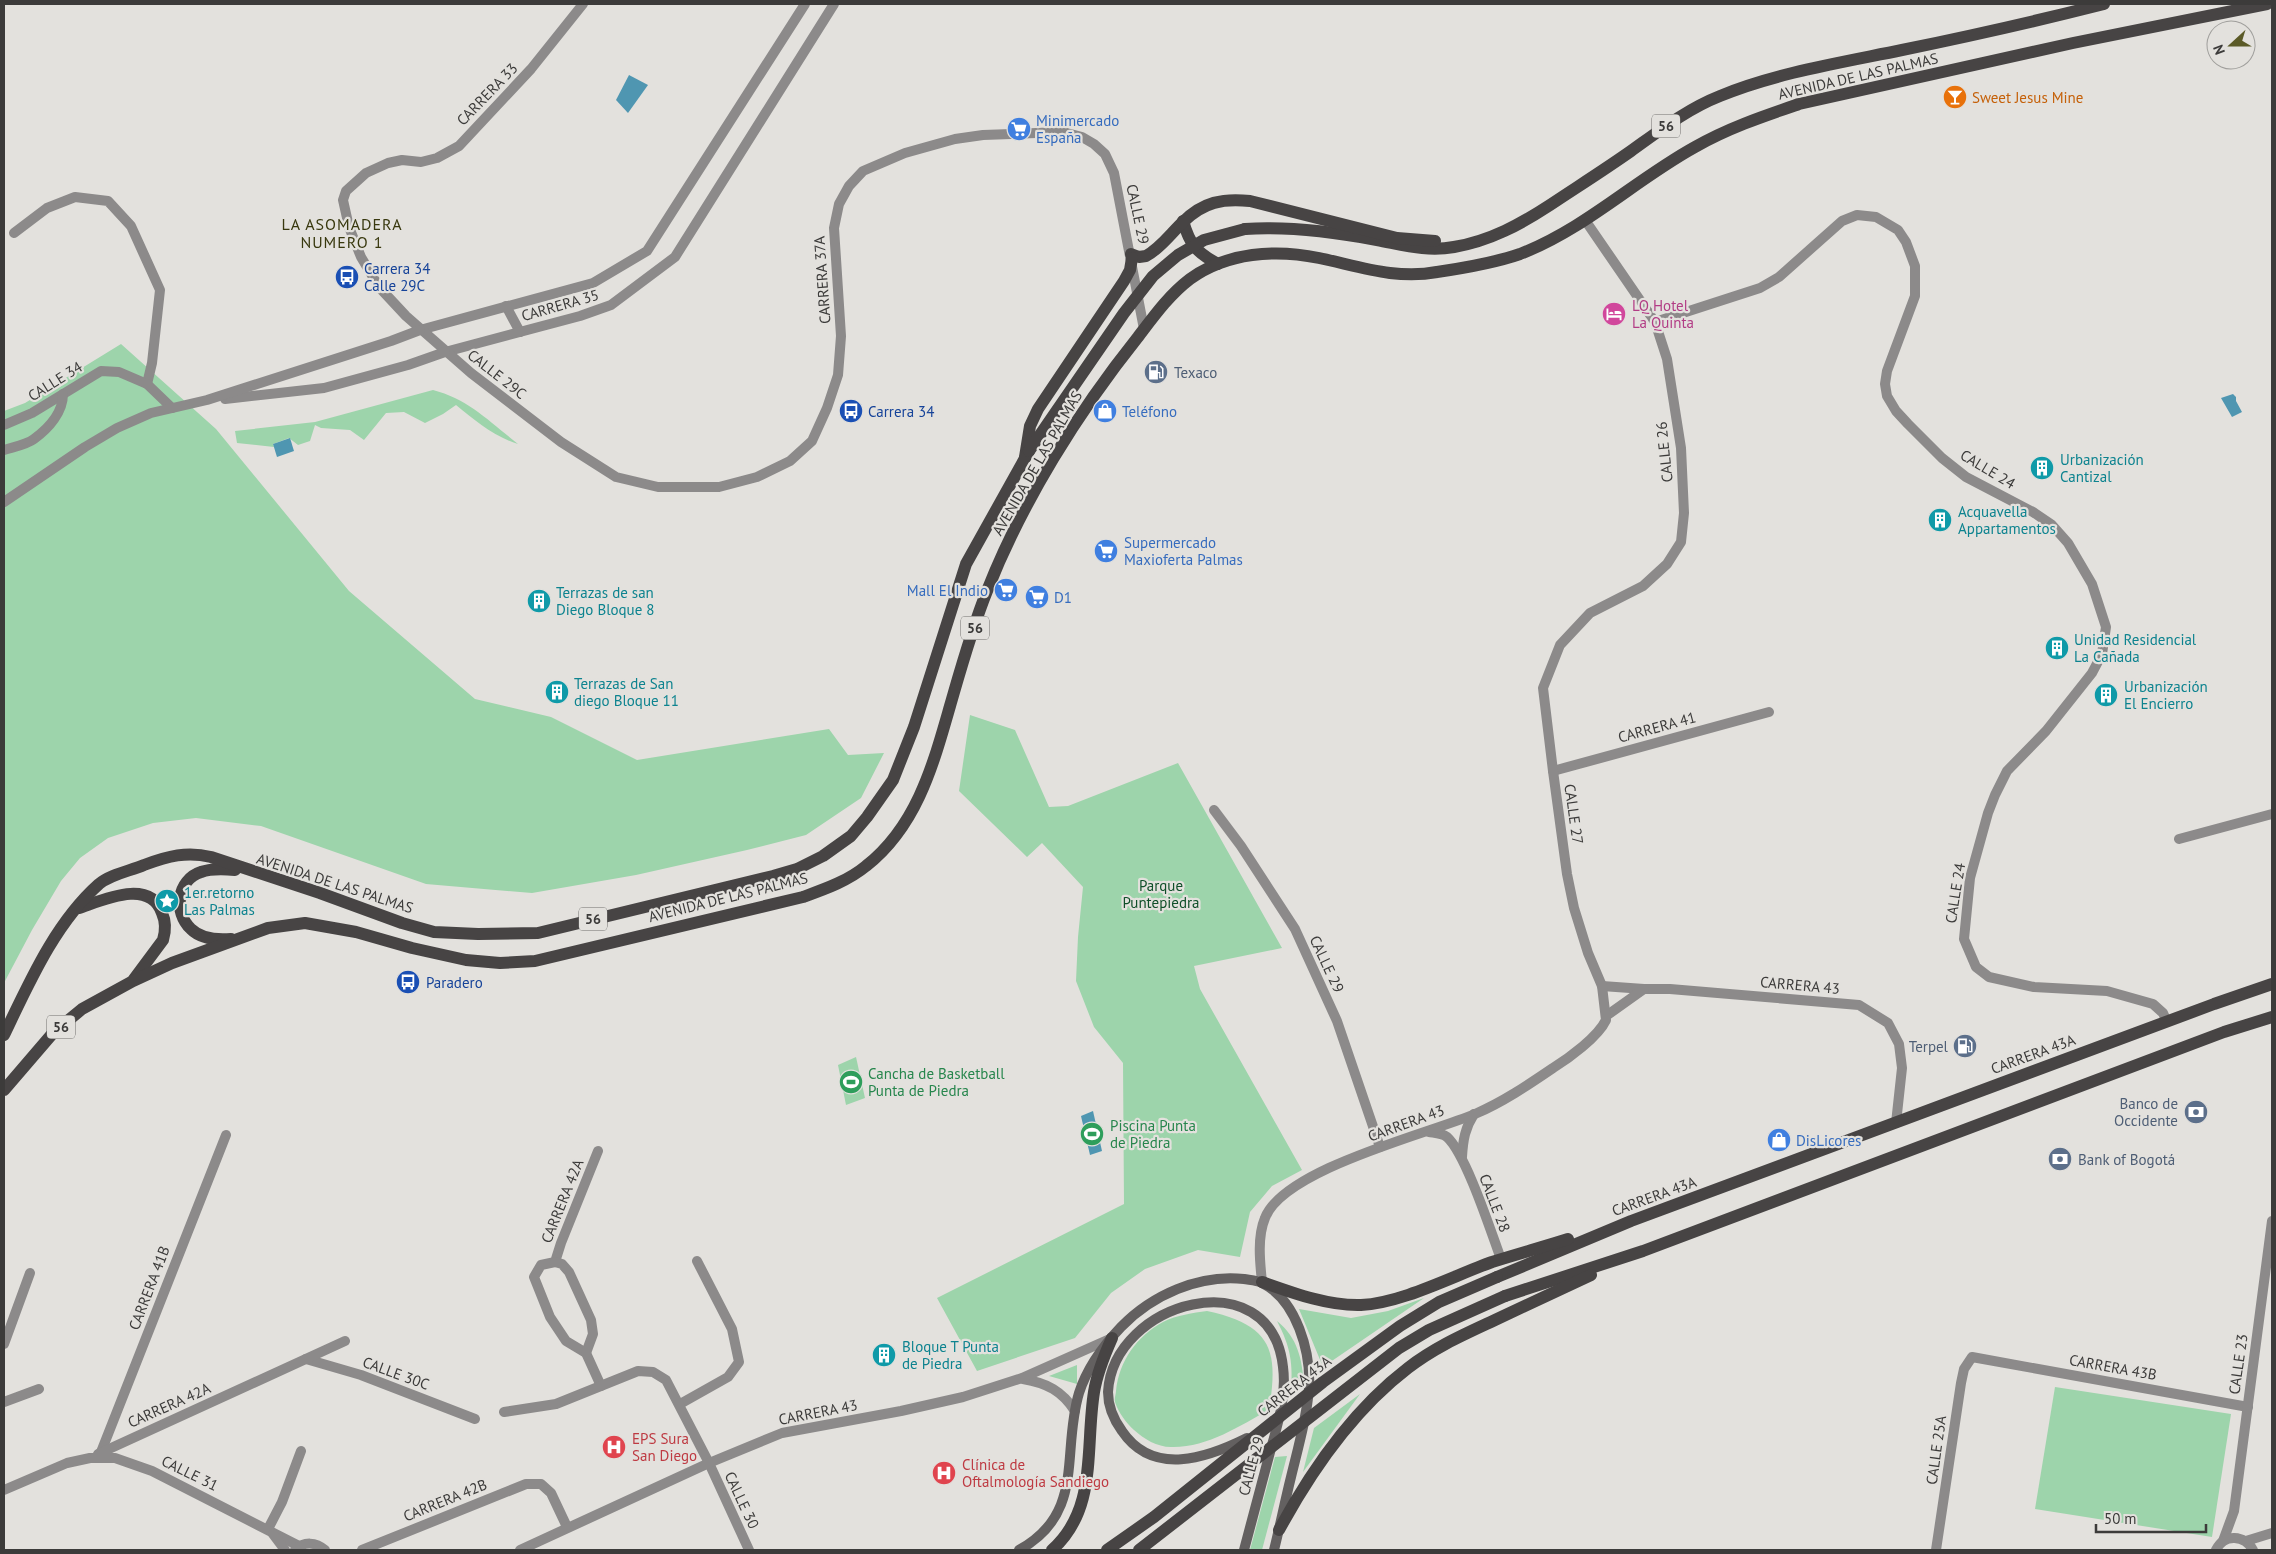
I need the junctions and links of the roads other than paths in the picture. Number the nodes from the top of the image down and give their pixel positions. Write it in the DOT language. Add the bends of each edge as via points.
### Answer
graph roads {
  1 [pos="583,4"];
  2 [pos="805,4"];
  3 [pos="834,4"];
  4 [pos="2104,4"];
  5 [pos="2268,4"];
  6 [pos="1063,132"];
  7 [pos="388,163"];
  8 [pos="1585,220"];
  9 [pos="1183,222"];
  10 [pos="1504,232"];
  11 [pos="14,233"];
  12 [pos="1131,256"];
  13 [pos="1218,264"];
  14 [pos="506,306"];
  15 [pos="1655,322"];
  16 [pos="1144,329"];
  17 [pos="420,330"];
  18 [pos="520,332"];
  19 [pos="445,352"];
  20 [pos="147,384"];
  21 [pos="63,394"];
  22 [pos="206,400"];
  23 [pos="172,408"];
  24 [pos="4,425"];
  25 [pos="4,450"];
  26 [pos="1027,454"];
  27 [pos="757,477"];
  28 [pos="4,502"];
  29 [pos="1560,645"];
  30 [pos="1769,712"];
  31 [pos="1553,771"];
  32 [pos="1214,810"];
  33 [pos="2272,814"];
  34 [pos="2179,839"];
  35 [pos="245,870"];
  36 [pos="77,909"];
  37 [pos="241,938"];
  38 [pos="133,981"];
  39 [pos="2272,984"];
  40 [pos="1602,986"];
  41 [pos="1644,990"];
  42 [pos="1606,1016"];
  43 [pos="2272,1017"];
  44 [pos="2167,1022"];
  45 [pos="4,1035"];
  46 [pos="4,1090"];
  47 [pos="1474,1114"];
  48 [pos="1896,1123"];
  49 [pos="1428,1132"];
  50 [pos="226,1135"];
  51 [pos="1380,1147"];
  52 [pos="598,1151"];
  53 [pos="1462,1157"];
  54 [pos="1630,1221"];
  55 [pos="2272,1221"];
  56 [pos="1643,1251"];
  57 [pos="1501,1260"];
  58 [pos="697,1261"];
  59 [pos="555,1262"];
  60 [pos="30,1272"];
  61 [pos="1262,1282"];
  62 [pos="1112,1338"];
  63 [pos="345,1342"];
  64 [pos="4,1344"];
  65 [pos="586,1354"];
  66 [pos="1972,1356"];
  67 [pos="306,1359"];
  68 [pos="1022,1378"];
  69 [pos="601,1386"];
  70 [pos="39,1389"];
  71 [pos="4,1402"];
  72 [pos="680,1404"];
  73 [pos="2248,1407"];
  74 [pos="1076,1411"];
  75 [pos="504,1412"];
  76 [pos="475,1419"];
  77 [pos="1265,1429"];
  78 [pos="301,1451"];
  79 [pos="101,1452"];
  80 [pos="90,1458"];
  81 [pos="709,1463"];
  82 [pos="4,1490"];
  83 [pos="2234,1511"];
  84 [pos="567,1527"];
  85 [pos="270,1530"];
  86 [pos="1279,1530"];
  87 [pos="2272,1533"];
  88 [pos="2243,1540"];
  89 [pos="2223,1541"];
  90 [pos="297,1548"];
  91 [pos="285,1550"];
  92 [pos="325,1550"];
  93 [pos="362,1550"];
  94 [pos="520,1550"];
  95 [pos="749,1550"];
  96 [pos="1019,1550"];
  97 [pos="1052,1550"];
  98 [pos="1108,1550"];
  99 [pos="1139,1550"];
  100 [pos="1244,1550"];
  101 [pos="1274,1550"];
  102 [pos="1936,1550"];
  103 [pos="2216,1550"];
  104 [pos="2253,1550"];
  1 -- 7 [label="street, CARRERA 33" via="531,69 459,146 437,158 421,162 402,160"];
  2 -- 14 [label="street, CARRERA 35" via="648,251 593,283"];
  3 -- 18 [label="street, CARRERA 35" via="675,257 611,305"];
  4 -- 10 [label="main road, AVENIDA DE LAS PALMAS / 56" via="2002,30 1753,84 1718,96 1675,119 1588,180"];
  5 -- 8 [label="main road, AVENIDA DE LAS PALMAS / 56" via="2073,42 1800,104 1738,126 1694,147"];
  6 -- 12 [label="street, CALLE 29" via="1082,137 1105,154 1114,173"];
  6 -- 27 [label="street, CARRERA 37A" via="983,135 925,146 863,171 849,186 839,204 834,228 841,336 834,391 812,441 790,461"];
  7 -- 17 [label="street, CALLE 29C" via="366,173 346,192 345,213 362,257 379,287"];
  8 -- 13 [label="main road, AVENIDA DE LAS PALMAS / 56" via="1507,258 1420,275 1390,274 1290,254 1245,256"];
  8 -- 15 [label="street, CALLE 26"];
  9 -- 10 [label="main road" via="1207,204 1229,199 1250,201 1405,239 1450,241"];
  9 -- 12 [label="main road" via="1153,253"];
  9 -- 13 [label="main road" via="1188,240 1201,255"];
  10 -- 26 [label="main road, AVENIDA DE LAS PALMAS / 56, bridge" via="1453,248 1418,249 1377,240 1270,228 1245,229 1204,240 1178,255 1153,276 1124,312"];
  11 -- 20 [label="street" via="47,208 75,197 108,201 131,226 160,290"];
  12 -- 16 [label="street, CALLE 29"];
  12 -- 26 [label="main road" via="1130,270 1124,281 1038,409 1030,426"];
  13 -- 16 [label="main road, AVENIDA DE LAS PALMAS / 56" via="1192,278 1167,299"];
  14 -- 17 [label="street, CARRERA 35"];
  14 -- 18 [label="street"];
  15 -- 29 [label="street, CALLE 26" via="1667,358 1681,448 1684,513 1681,542 1667,564 1643,586 1590,613"];
  15 -- 44 [label="street, CALLE 24" via="1760,288 1780,276 1849,218 1857,215 1876,217 1898,230 1915,266 1915,296 1887,371 1884,384 1887,396 1908,424 1966,477 2052,525 2068,543 2092,584 2106,627 2102,654 2092,672 2046,731 2007,771 1995,795 1970,878 1964,938 1976,967 1989,977 2034,987 2106,991 2153,1004 2163,1012"];
  16 -- 37 [label="main road, AVENIDA DE LAS PALMAS / 56" via="1076,423 1027,506 984,597 915,808 893,840 865,867 830,887 803,897 535,961 500,963 466,960 306,923 268,928"];
  17 -- 19 [label="street, CALLE 29C"];
  17 -- 22 [label="street, CARRERA 35"];
  18 -- 19 [label="street, CARRERA 35"];
  19 -- 22 [label="street, CARRERA 35" via="324,388"];
  19 -- 27 [label="street, CALLE 29C" via="561,442 616,477 658,487 719,487"];
  20 -- 21 [label="street, CALLE 34" via="119,372 101,371"];
  20 -- 23 [label="street, CALLE 34"];
  21 -- 24 [label="street, CALLE 34"];
  21 -- 25 [label="street" via="60,413 34,439"];
  22 -- 23 [label="street, CARRERA 35"];
  23 -- 28 [label="street, CARRERA 35" via="150,413 117,428"];
  26 -- 35 [label="main road, AVENIDA DE LAS PALMAS / 56" via="966,564 914,727 893,780 851,836 823,856 773,876 538,933 497,934 434,932"];
  29 -- 31 [label="street, CALLE 27" via="1544,688"];
  30 -- 31 [label="street, CARRERA 41"];
  31 -- 40 [label="street, CALLE 27" via="1574,908"];
  32 -- 51 [label="street, CALLE 29" via="1295,929 1337,1021"];
  33 -- 34 [label="street"];
  35 -- 36 [label="main road, AVENIDA DE LAS PALMAS / 56" via="194,853 171,857 100,883"];
  35 -- 37 [label="main road" via="210,869 200,872 180,891 182,913 190,929 219,940"];
  36 -- 38 [label="main road" via="128,894 144,895 158,904 165,925 163,940"];
  36 -- 45 [label="main road, AVENIDA DE LAS PALMAS / 56" via="55,939"];
  37 -- 38 [label="main road, AVENIDA DE LAS PALMAS / 56"];
  38 -- 46 [label="main road, AVENIDA DE LAS PALMAS / 56" via="82,1009 54,1033"];
  39 -- 44 [label="main road, CARRERA 43A"];
  40 -- 41 [label="street, CARRERA 43"];
  40 -- 42 [label="street"];
  41 -- 42 [label="street, CARRERA 43"];
  41 -- 48 [label="street, CARRERA 43" via="1670,989 1859,1005 1888,1023 1900,1044 1902,1068"];
  42 -- 47 [label="street, CARRERA 43" via="1604,1025 1569,1058 1500,1102"];
  43 -- 56 [label="main road" via="2224,1032"];
  44 -- 48 [label="main road, CARRERA 43A"];
  47 -- 49 [label="street, CARRERA 43"];
  47 -- 53 [label="street, CALLE 28" via="1466,1127"];
  48 -- 54 [label="main road, CARRERA 43A"];
  49 -- 51 [label="street, CARRERA 43"];
  49 -- 53 [label="street, CALLE 28" via="1447,1137"];
  50 -- 79 [label="street, CARRERA 41B"];
  51 -- 61 [label="street, CARRERA 43" via="1315,1175 1292,1189 1270,1210 1262,1233"];
  52 -- 59 [label="street, CARRERA 42A"];
  53 -- 57 [label="street, CALLE 28"];
  54 -- 57 [label="main road"];
  54 -- 77 [label="main road, CARRERA 43A, bridge" via="1420,1313 1323,1382"];
  55 -- 73 [label="street, CALLE 23"];
  56 -- 86 [label="main road" via="1452,1340 1410,1366 1376,1396 1336,1441 1305,1484"];
  56 -- 99 [label="main road, bridge" via="1504,1296 1429,1330 1399,1348"];
  57 -- 61 [label="main road" via="1392,1299 1360,1305 1314,1298"];
  58 -- 72 [label="street" via="732,1329 739,1362 728,1377"];
  59 -- 65 [label="street, CARRERA 42A" via="569,1272 590,1320 593,1334"];
  59 -- 65 [label="street, CARRERA 42A" via="541,1266 534,1278 536,1284 550,1317 563,1337"];
  60 -- 64 [label="street"];
  61 -- 62 [label="main road" via="1225,1278 1181,1287 1142,1309"];
  61 -- 86 [label="main road" via="1291,1312 1304,1340 1310,1375"];
  62 -- 68 [label="street, CARRERA 43"];
  62 -- 74 [label="main road" via="1084,1378"];
  62 -- 97 [label="main road" via="1095,1387 1090,1461 1080,1512 1067,1534"];
  63 -- 67 [label="street, CARRERA 42A"];
  65 -- 69 [label="street, CARRERA 42A"];
  66 -- 73 [label="street, CARRERA 43B"];
  66 -- 102 [label="street, CALLE 25A" via="1961,1382"];
  67 -- 76 [label="street, CALLE 30C" via="361,1375"];
  67 -- 79 [label="street, CARRERA 42A"];
  68 -- 74 [label="street" via="1053,1388"];
  68 -- 81 [label="street, CARRERA 43" via="963,1397 782,1433"];
  69 -- 72 [label="street, CALLE 30" via="638,1371 653,1372 666,1380"];
  69 -- 75 [label="street, CALLE 30" via="556,1404"];
  70 -- 71 [label="street"];
  72 -- 81 [label="street, CALLE 30"];
  73 -- 83 [label="street, CALLE 23"];
  74 -- 96 [label="main road" via="1071,1464 1060,1507 1044,1533"];
  77 -- 98 [label="main road, CARRERA 43A, bridge"];
  77 -- 100 [label="main road, CALLE 29, bridge" via="1210,1455 1188,1460 1169,1460 1153,1455 1139,1448 1115,1421 1108,1392 1116,1363 1129,1343 1159,1317 1189,1304 1207,1301 1238,1306 1256,1316 1276,1339 1284,1380 1278,1424"];
  78 -- 85 [label="street"];
  79 -- 80 [label="street, CARRERA 42A"];
  80 -- 82 [label="street, CARRERA 42A" via="67,1463"];
  80 -- 85 [label="street, CALLE 31" via="115,1458 152,1471"];
  81 -- 84 [label="street, CARRERA 43"];
  81 -- 95 [label="street, CALLE 30"];
  83 -- 88 [label="street, CALLE 23"];
  83 -- 89 [label="street, CALLE 23"];
  84 -- 93 [label="street, CARRERA 42B" via="551,1493 541,1484 526,1484"];
  84 -- 94 [label="street, CARRERA 43"];
  85 -- 90 [label="street, CALLE 31"];
  85 -- 91 [label="street, CALLE 31"];
  86 -- 101 [label="main road"];
  87 -- 88 [label="street"];
  88 -- 89 [label="street" via="2234,1537"];
  88 -- 104 [label="street"];
  89 -- 103 [label="street, CALLE 23"];
  90 -- 92 [label="street" via="310,1543"];
}
